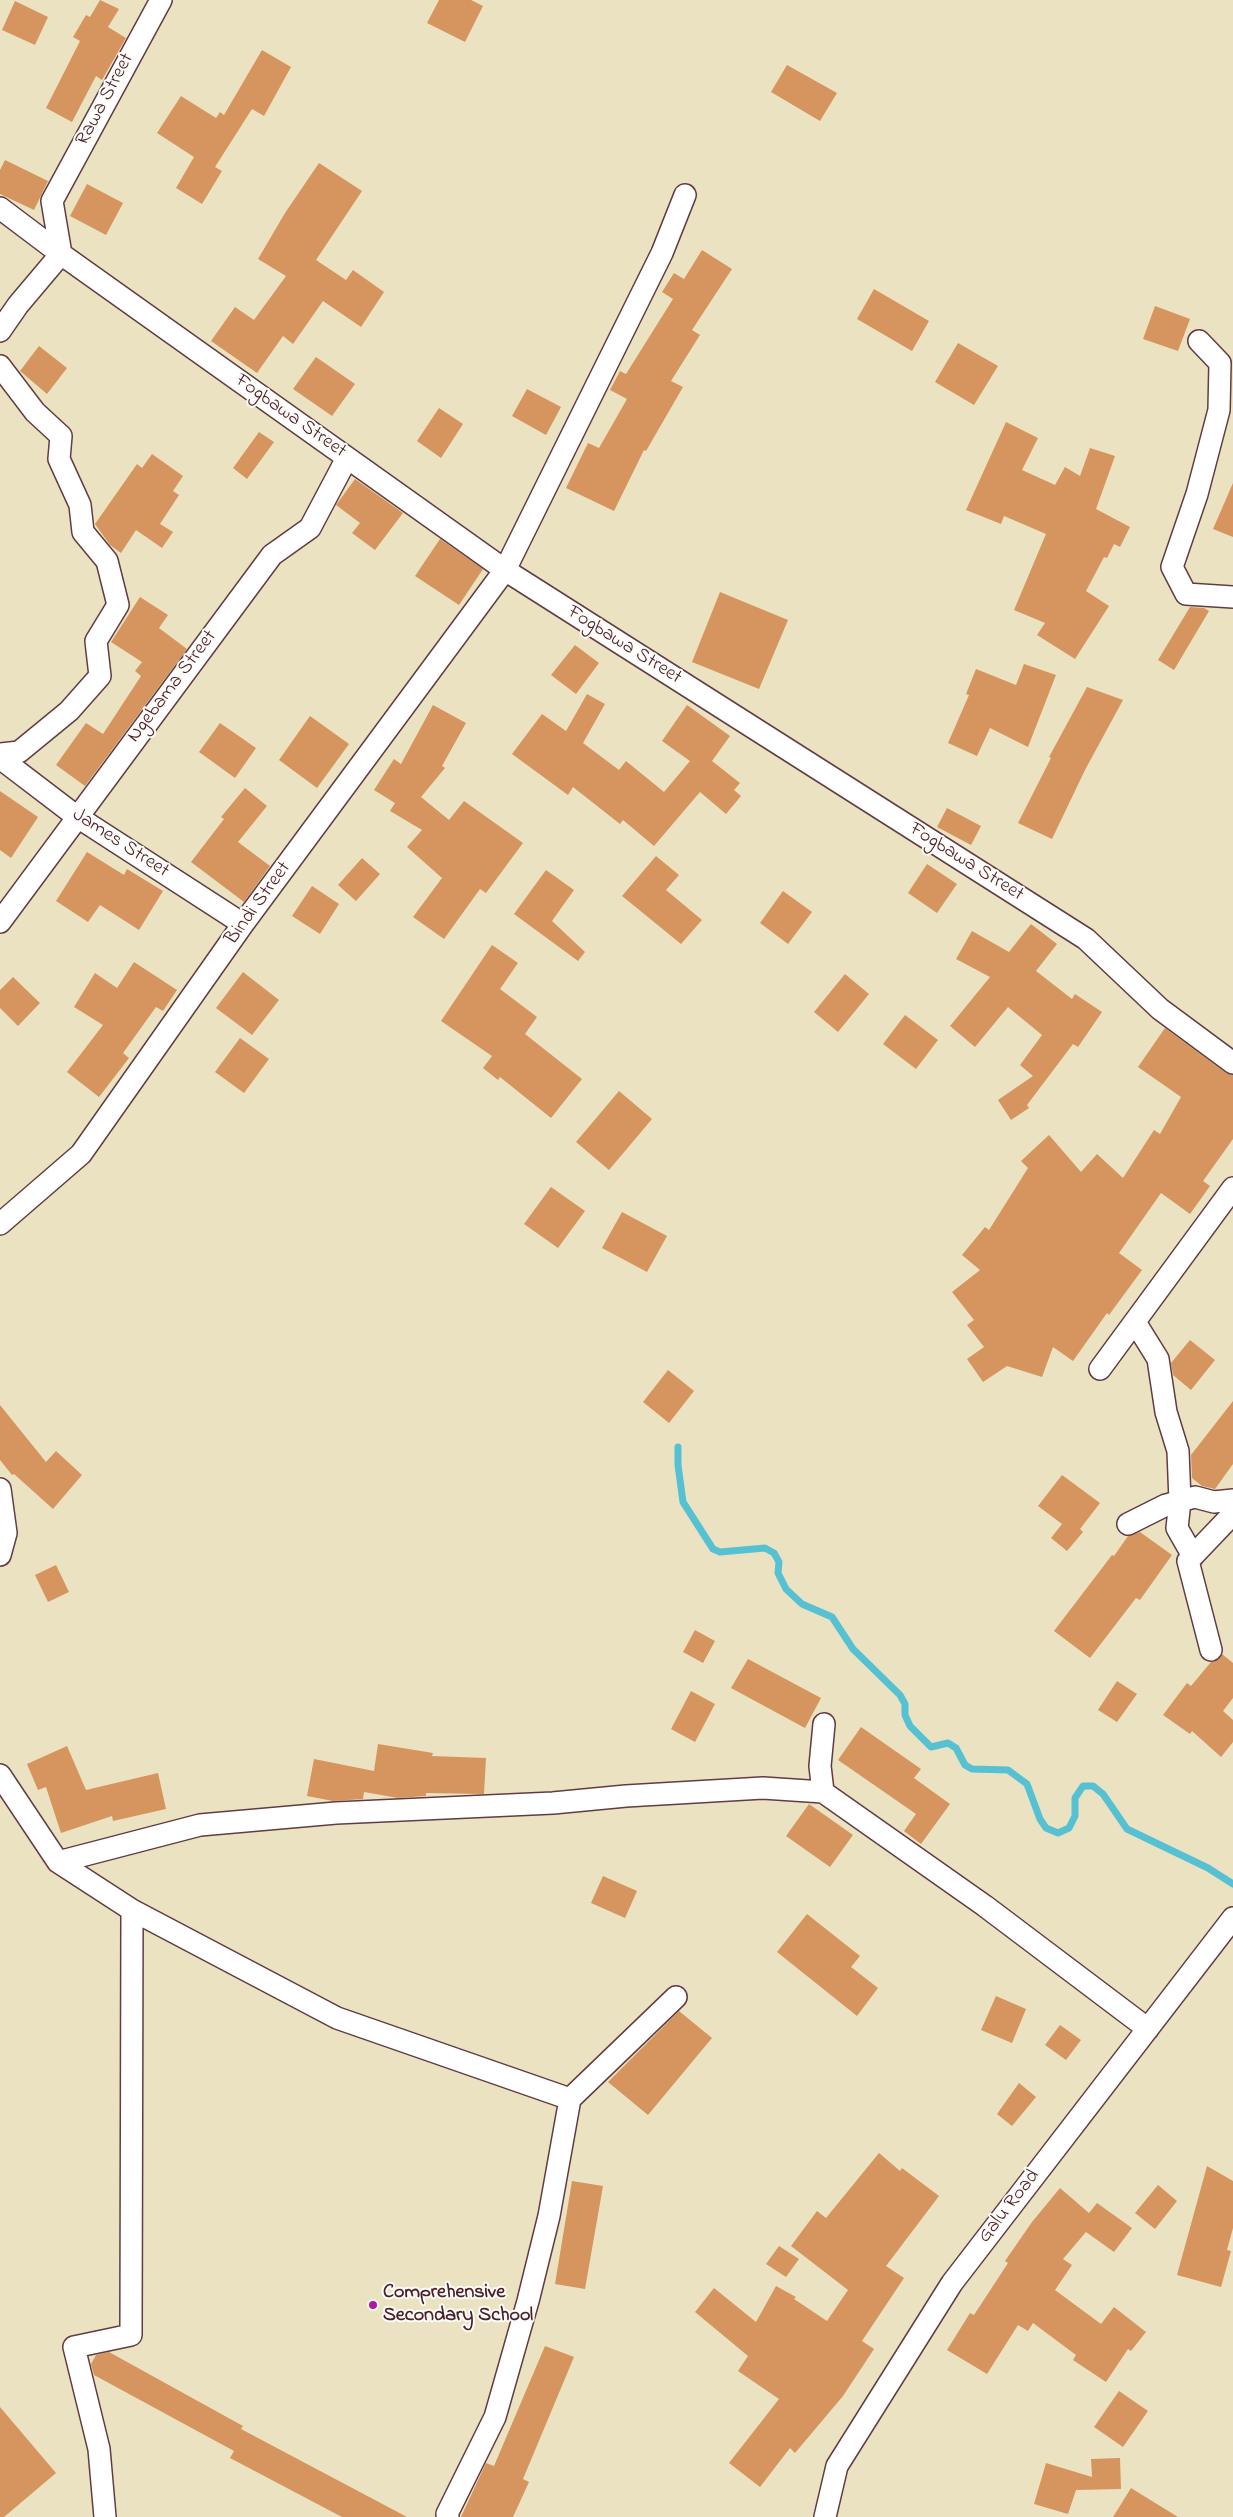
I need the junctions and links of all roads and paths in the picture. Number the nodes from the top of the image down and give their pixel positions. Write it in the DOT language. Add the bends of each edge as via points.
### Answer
graph roads {
  1 [pos="161,0"];
  2 [pos="685,195"];
  3 [pos="0,208"];
  4 [pos="61,254"];
  5 [pos="0,331"];
  6 [pos="1199,341"];
  7 [pos="0,366"];
  8 [pos="347,458"];
  9 [pos="505,570"];
  10 [pos="1233,597"];
  11 [pos="0,754"];
  12 [pos="0,758"];
  13 [pos="76,816"];
  14 [pos="0,922"];
  15 [pos="244,924"];
  16 [pos="1233,1063"];
  17 [pos="1233,1188"];
  18 [pos="0,1224"];
  19 [pos="1134,1322"];
  20 [pos="1100,1369"];
  21 [pos="0,1489"];
  22 [pos="1233,1500"];
  23 [pos="1180,1501"];
  24 [pos="1233,1508"];
  25 [pos="1128,1524"];
  26 [pos="0,1555"];
  27 [pos="1193,1556"];
  28 [pos="1211,1650"];
  29 [pos="824,1724"];
  30 [pos="0,1776"];
  31 [pos="823,1792"];
  32 [pos="58,1862"];
  33 [pos="132,1910"];
  34 [pos="1233,1918"];
  35 [pos="676,1997"];
  36 [pos="1148,2029"];
  37 [pos="570,2099"];
  38 [pos="105,2517"];
  39 [pos="448,2517"];
  40 [pos="825,2517"];
  1 -- 4 [label="street, Rawa Street" via="52,201"];
  2 -- 9 [label="street, Bindi Street" via="662,253"];
  3 -- 4 [label="street, Fogbawa Street"];
  4 -- 5 [label="street"];
  4 -- 8 [label="street, Fogbawa Street"];
  6 -- 10 [label="street" via="1220,363 1220,410 1197,494 1172,567 1186,594"];
  7 -- 11 [label="street" via="35,412 61,436 59,459 80,505 83,532 107,561 118,605 96,641 100,676 69,711 19,752"];
  8 -- 9 [label="street, Fogbawa Street"];
  8 -- 13 [label="street, Ngebama Street" via="310,528 272,555"];
  9 -- 15 [label="street, Bindi Street"];
  9 -- 16 [label="street, Fogbawa Street" via="1086,939 1160,1009"];
  12 -- 13 [label="street, James Street"];
  13 -- 14 [label="street, Ngebama Street"];
  13 -- 15 [label="street, James Street"];
  15 -- 18 [label="street, Bindi Street" via="81,1154"];
  17 -- 19 [label="street"];
  19 -- 20 [label="street"];
  19 -- 23 [label="street" via="1158,1359 1166,1412 1178,1451"];
  21 -- 26 [label="street" via="6,1533"];
  22 -- 23 [label="street" via="1214,1502 1195,1497"];
  23 -- 25 [label="street"];
  23 -- 27 [label="street" via="1177,1528"];
  24 -- 27 [label="street" via="1229,1518"];
  27 -- 28 [label="street" via="1188,1561"];
  29 -- 31 [label="street" via="820,1766"];
  30 -- 32 [label="street"];
  31 -- 32 [label="street" via="743,1789 552,1803 336,1813 200,1825"];
  31 -- 36 [label="street" via="985,1906"];
  32 -- 33 [label="street"];
  33 -- 37 [label="street" via="337,2018"];
  33 -- 38 [label="street" via="131,2336 74,2347 99,2449"];
  34 -- 36 [label="street, Galu Road"];
  35 -- 37 [label="street"];
  36 -- 40 [label="street, Galu Road" via="952,2284 837,2466"];
  37 -- 39 [label="street" via="549,2216 498,2408"];
}
